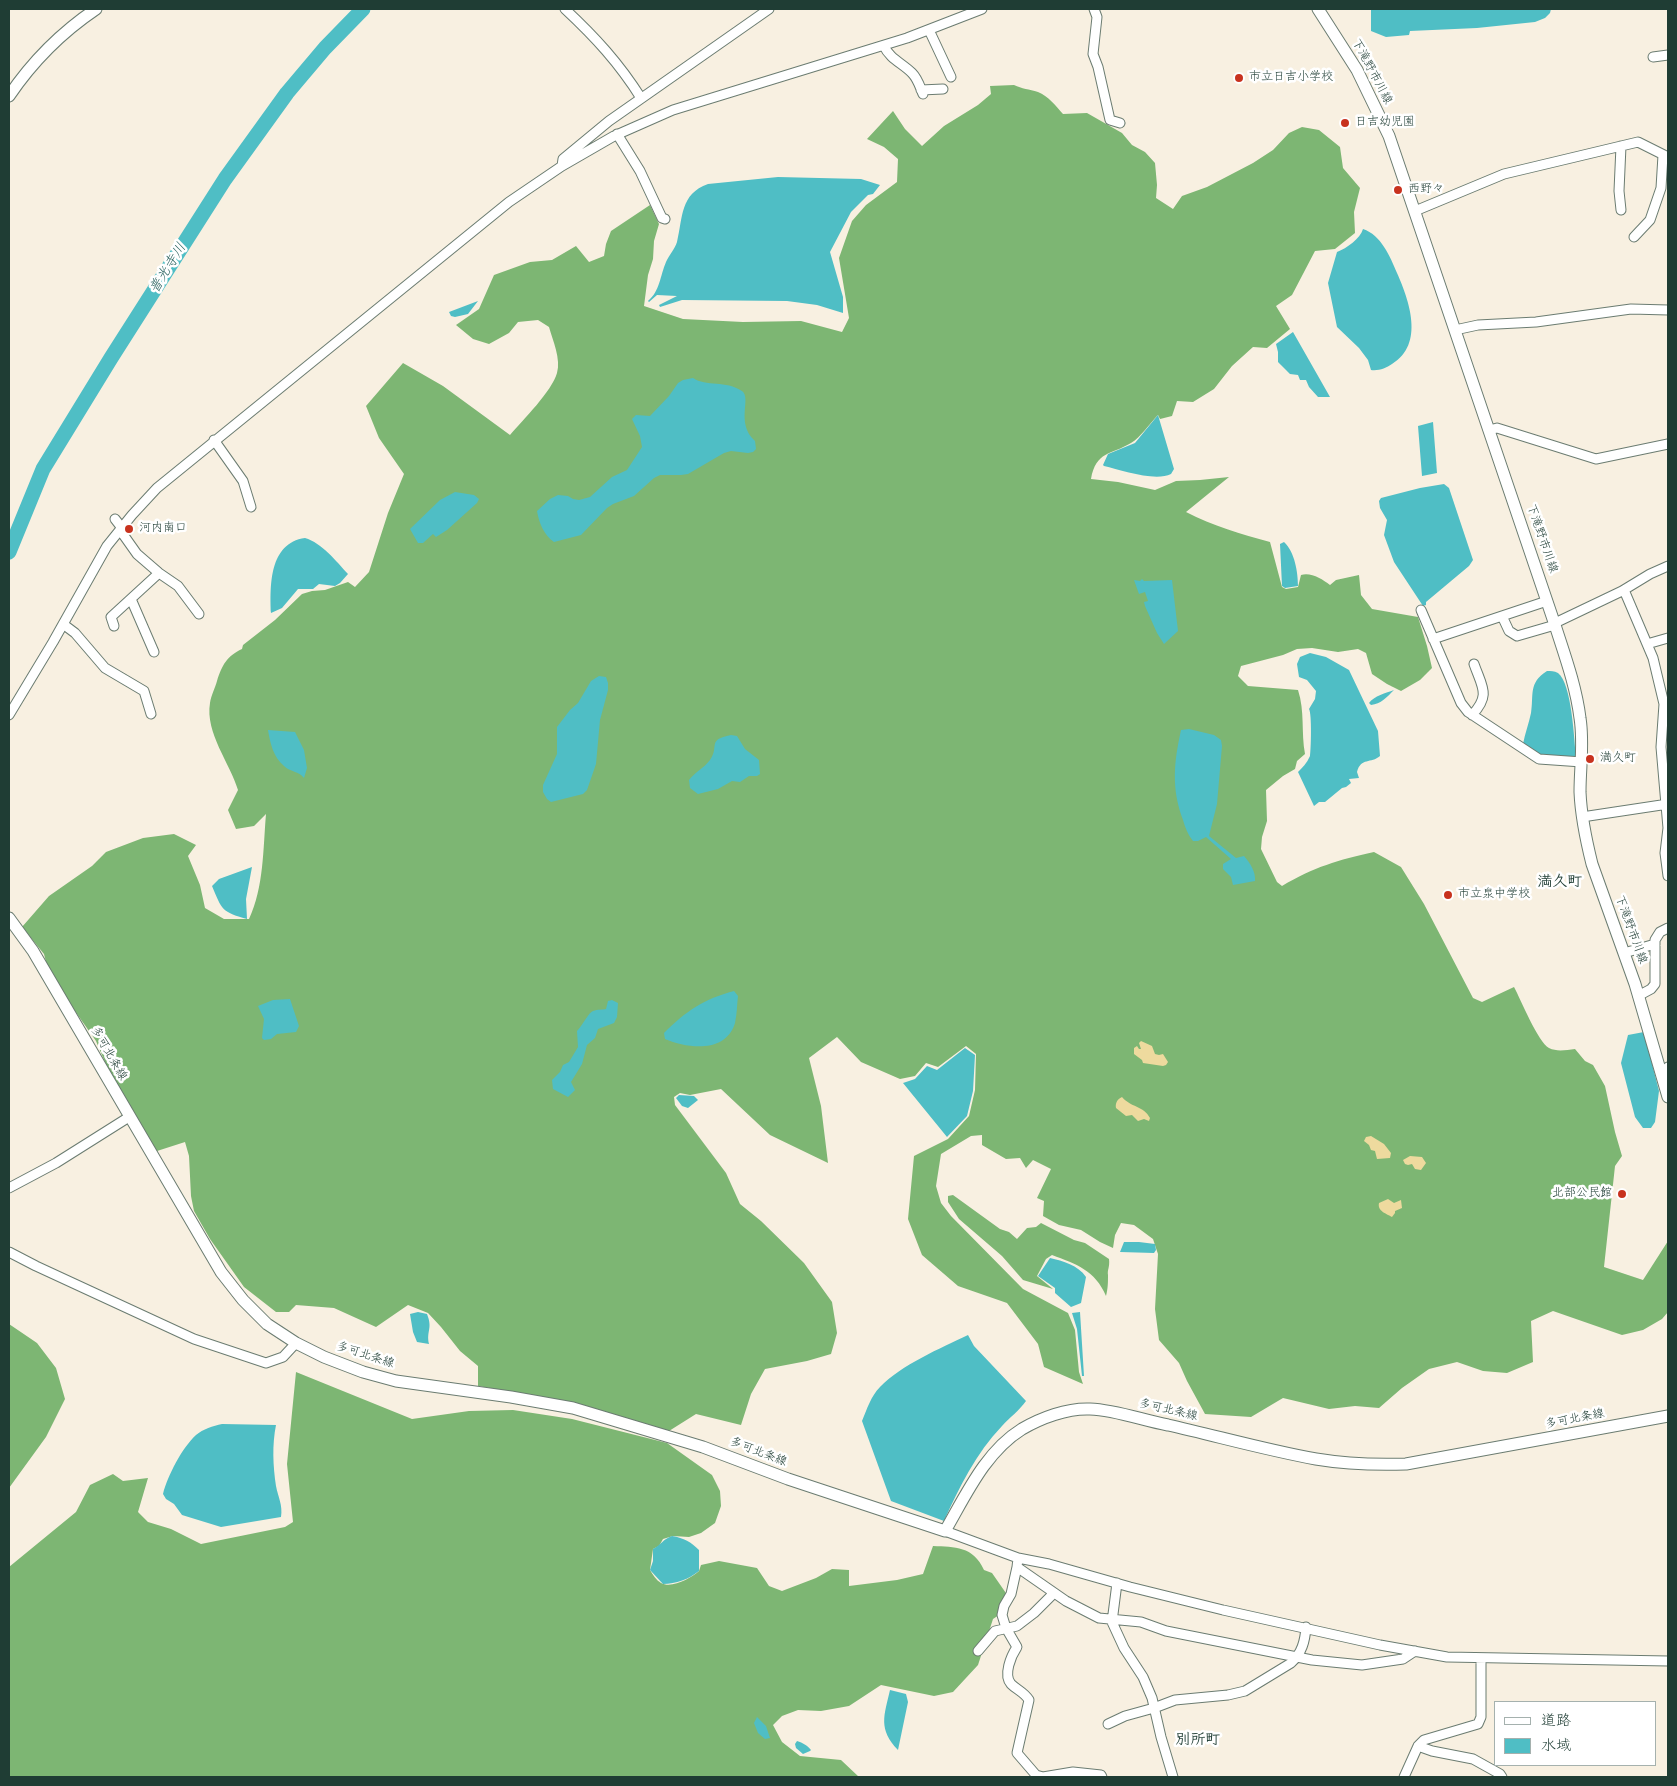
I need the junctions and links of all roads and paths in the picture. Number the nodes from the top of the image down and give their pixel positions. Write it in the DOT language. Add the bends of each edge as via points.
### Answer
graph roads {
  1 [pos="96,9"];
  2 [pos="565,9"];
  3 [pos="769,9"];
  4 [pos="982,9"];
  5 [pos="1094,9"];
  6 [pos="1318,9"];
  7 [pos="929,30"];
  8 [pos="884,46"];
  9 [pos="1668,55"];
  10 [pos="1653,57"];
  11 [pos="951,77"];
  12 [pos="943,89"];
  13 [pos="9,96"];
  14 [pos="641,98"];
  15 [pos="609,121"];
  16 [pos="1120,123"];
  17 [pos="616,135"];
  18 [pos="1622,146"];
  19 [pos="1665,156"];
  20 [pos="562,166"];
  21 [pos="1621,210"];
  22 [pos="1416,211"];
  23 [pos="665,219"];
  24 [pos="1634,237"];
  25 [pos="1668,310"];
  26 [pos="1455,330"];
  27 [pos="1489,430"];
  28 [pos="214,440"];
  29 [pos="1668,444"];
  30 [pos="251,507"];
  31 [pos="115,519"];
  32 [pos="121,529"];
  33 [pos="1668,566"];
  34 [pos="159,573"];
  35 [pos="1624,590"];
  36 [pos="131,599"];
  37 [pos="1547,601"];
  38 [pos="1421,610"];
  39 [pos="199,614"];
  40 [pos="1502,616"];
  41 [pos="64,624"];
  42 [pos="1555,624"];
  43 [pos="114,626"];
  44 [pos="1668,638"];
  45 [pos="1433,639"];
  46 [pos="1647,644"];
  47 [pos="154,652"];
  48 [pos="1474,664"];
  49 [pos="151,714"];
  50 [pos="9,715"];
  51 [pos="1472,715"];
  52 [pos="1582,762"];
  53 [pos="1667,804"];
  54 [pos="1582,817"];
  55 [pos="1668,828"];
  56 [pos="1668,876"];
  57 [pos="9,918"];
  58 [pos="1668,928"];
  59 [pos="1655,944"];
  60 [pos="1624,953"];
  61 [pos="1638,996"];
  62 [pos="1665,1070"];
  63 [pos="1668,1098"];
  64 [pos="129,1117"];
  65 [pos="9,1188"];
  66 [pos="9,1252"];
  67 [pos="296,1343"];
  68 [pos="1668,1416"];
  69 [pos="945,1531"];
  70 [pos="1018,1562"];
  71 [pos="1116,1583"];
  72 [pos="1054,1593"];
  73 [pos="1112,1619"];
  74 [pos="1306,1627"];
  75 [pos="1006,1628"];
  76 [pos="978,1651"];
  77 [pos="1415,1652"];
  78 [pos="1298,1657"];
  79 [pos="1481,1659"];
  80 [pos="1668,1661"];
  81 [pos="1154,1708"];
  82 [pos="1108,1724"];
  83 [pos="1418,1746"];
  84 [pos="1102,1777"];
  85 [pos="1173,1777"];
  86 [pos="1404,1777"];
  87 [pos="1502,1777"];
  1 -- 13 [label="main road" via="47,50"];
  2 -- 14 [label="street" via="605,48"];
  3 -- 14 [label="street"];
  4 -- 7 [label="street"];
  5 -- 16 [label="street" via="1097,17 1093,54 1110,120"];
  6 -- 22 [label="main road, 下滝野市川線" via="1357,70 1389,136"];
  7 -- 8 [label="street"];
  7 -- 11 [label="street"];
  8 -- 12 [label="street" via="889,55 916,77 922,92"];
  8 -- 17 [label="street" via="673,110"];
  9 -- 10 [label="street"];
  14 -- 15 [label="street"];
  15 -- 17 [label="street"];
  15 -- 20 [label="street" via="563,159"];
  17 -- 20 [label="street"];
  17 -- 23 [label="street" via="640,171"];
  18 -- 19 [label="street" via="1638,142"];
  18 -- 21 [label="street"];
  18 -- 22 [label="street" via="1504,174"];
  19 -- 24 [label="street" via="1661,188 1650,220"];
  20 -- 28 [label="street" via="509,202"];
  22 -- 26 [label="main road, 下滝野市川線"];
  25 -- 26 [label="street" via="1631,310"];
  26 -- 27 [label="main road, 下滝野市川線"];
  27 -- 29 [label="street" via="1497,428 1596,460"];
  27 -- 37 [label="main road, 下滝野市川線"];
  28 -- 30 [label="street" via="243,481"];
  28 -- 32 [label="street" via="157,488"];
  31 -- 32 [label="street"];
  32 -- 34 [label="street" via="137,554"];
  32 -- 41 [label="street" via="107,546"];
  33 -- 35 [label="street"];
  34 -- 36 [label="street"];
  34 -- 39 [label="street" via="174,582"];
  35 -- 42 [label="street"];
  35 -- 46 [label="street"];
  36 -- 43 [label="street" via="110,617"];
  36 -- 47 [label="street"];
  37 -- 40 [label="street"];
  37 -- 42 [label="main road, 下滝野市川線"];
  38 -- 45 [label="street"];
  40 -- 42 [label="street" via="1509,631 1516,636"];
  40 -- 45 [label="street"];
  41 -- 49 [label="street" via="104,668 144,691"];
  41 -- 50 [label="street"];
  42 -- 52 [label="main road, 下滝野市川線" via="1577,700"];
  44 -- 46 [label="street"];
  45 -- 51 [label="street" via="1462,703"];
  46 -- 53 [label="street" via="1664,704 1661,747"];
  48 -- 51 [label="street" via="1484,693 1483,701"];
  51 -- 52 [label="street" via="1539,759"];
  52 -- 54 [label="main road, 下滝野市川線"];
  53 -- 54 [label="street"];
  53 -- 55 [label="street"];
  54 -- 60 [label="main road, 下滝野市川線" via="1592,864"];
  55 -- 56 [label="street" via="1664,853"];
  57 -- 64 [label="main road, 多可北条線" via="33,951"];
  58 -- 59 [label="street" via="1660,932"];
  59 -- 60 [label="street"];
  59 -- 61 [label="street" via="1654,984"];
  60 -- 61 [label="main road, 下滝野市川線"];
  61 -- 62 [label="main road, 下滝野市川線"];
  62 -- 63 [label="main road, 下滝野市川線"];
  64 -- 65 [label="street"];
  64 -- 67 [label="main road, 多可北条線" via="221,1272 267,1324"];
  66 -- 67 [label="street" via="194,1338 266,1363 283,1357"];
  67 -- 69 [label="main road, 多可北条線" via="363,1372 396,1381 573,1408 703,1447"];
  68 -- 69 [label="main road, 多可北条線" via="1406,1464 1368,1464 1316,1459 1127,1415 1090,1409 1068,1411 1042,1419 1005,1442 986,1462"];
  69 -- 70 [label="street"];
  70 -- 71 [label="street"];
  70 -- 72 [label="street"];
  70 -- 75 [label="street" via="1011,1594 1002,1615"];
  71 -- 73 [label="street"];
  71 -- 74 [label="street"];
  72 -- 73 [label="street" via="1099,1618"];
  72 -- 75 [label="street" via="1028,1618"];
  73 -- 78 [label="street" via="1141,1622 1166,1631"];
  73 -- 81 [label="street" via="1124,1648 1143,1676"];
  74 -- 77 [label="street"];
  74 -- 78 [label="street" via="1305,1642"];
  75 -- 76 [label="street" via="995,1631"];
  75 -- 84 [label="street" via="1017,1647 1007,1676 1029,1700 1017,1752 1036,1775 1043,1777 1073,1772"];
  77 -- 78 [label="street" via="1403,1659 1362,1665"];
  77 -- 79 [label="street"];
  78 -- 81 [label="street" via="1245,1691 1175,1700"];
  79 -- 80 [label="street"];
  79 -- 83 [label="street" via="1481,1717 1478,1724 1424,1740"];
  81 -- 82 [label="street"];
  81 -- 85 [label="street"];
  83 -- 86 [label="street"];
  83 -- 87 [label="street" via="1473,1759"];
}
